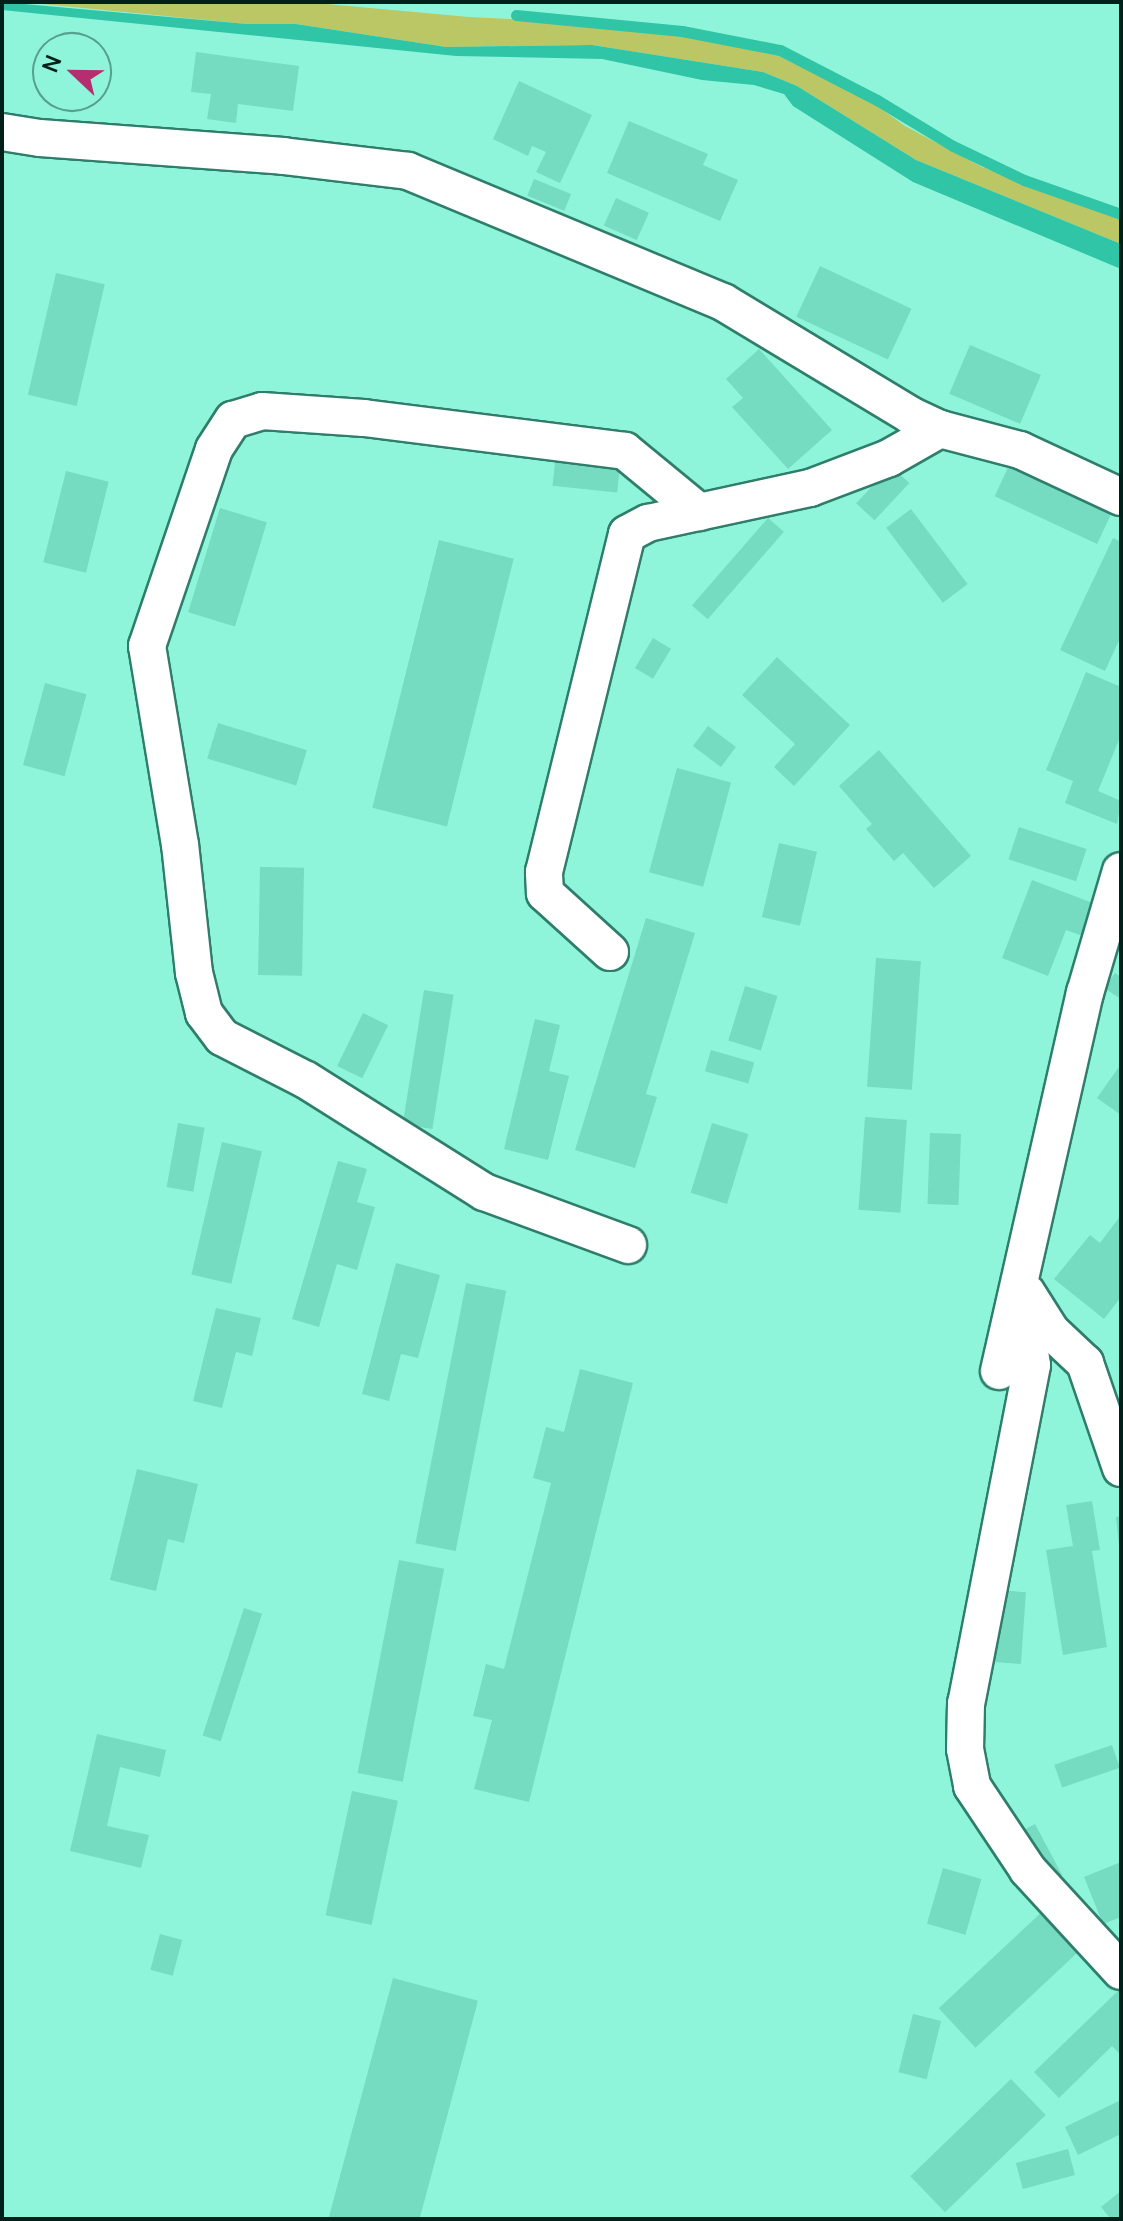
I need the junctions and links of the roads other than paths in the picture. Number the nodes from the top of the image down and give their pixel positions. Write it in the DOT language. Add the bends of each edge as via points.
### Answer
graph roads {
  1 [pos="2,132"];
  2 [pos="940,429"];
  3 [pos="1121,497"];
  4 [pos="699,512"];
  5 [pos="1121,871"];
  6 [pos="610,952"];
  7 [pos="628,1245"];
  8 [pos="1020,1282"];
  9 [pos="999,1371"];
  10 [pos="1121,1468"];
  11 [pos="1121,1971"];
  1 -- 2 [label="street" via="408,171 723,302"];
  2 -- 3 [label="street" via="1020,450"];
  2 -- 4 [label="street" via="889,458 810,488"];
  4 -- 6 [label="street" via="648,523 627,534 544,872 545,893"];
  4 -- 7 [label="street" via="625,451 364,418 262,411 233,420 214,449 147,646 180,845 194,973 204,1013 222,1037 306,1080 484,1192"];
  5 -- 8 [label="street" via="1085,993"];
  8 -- 9 [label="street"];
  8 -- 10 [label="street" via="1051,1331 1085,1363"];
  8 -- 11 [label="street" via="1032,1365 966,1703 965,1749 972,1786 1028,1870"];
}
